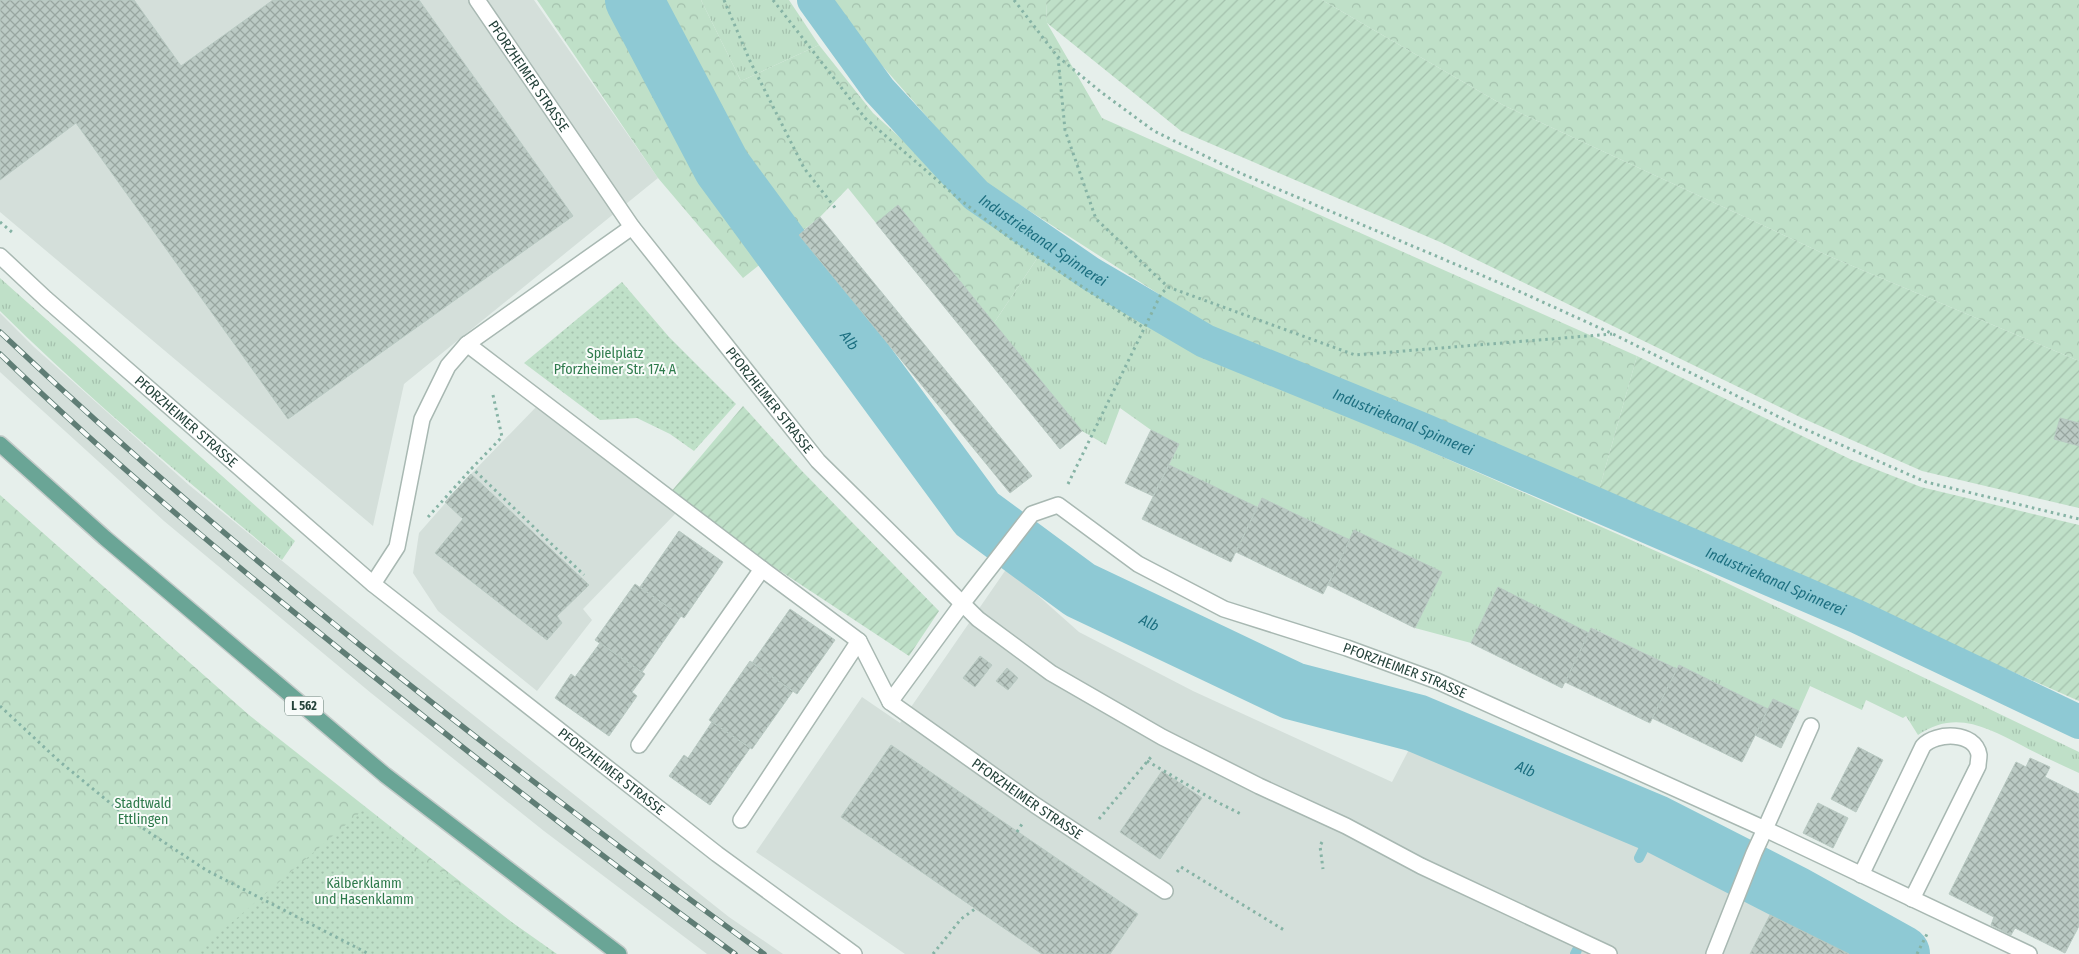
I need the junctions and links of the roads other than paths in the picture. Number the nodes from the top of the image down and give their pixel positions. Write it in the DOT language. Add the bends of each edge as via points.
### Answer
graph roads {
  1 [pos="477,0"];
  2 [pos="632,227"];
  3 [pos="0,256"];
  4 [pos="467,344"];
  5 [pos="0,444"];
  6 [pos="762,569"];
  7 [pos="373,584"];
  8 [pos="962,604"];
  9 [pos="859,641"];
  10 [pos="890,702"];
  11 [pos="1811,726"];
  12 [pos="639,745"];
  13 [pos="741,820"];
  14 [pos="1765,830"];
  15 [pos="1861,875"];
  16 [pos="1165,890"];
  17 [pos="1912,899"];
  18 [pos="619,954"];
  19 [pos="854,954"];
  20 [pos="1609,954"];
  21 [pos="1714,954"];
  22 [pos="2029,954"];
  1 -- 2 [label="street, PFORZHEIMER STRASSE"];
  2 -- 4 [label="street"];
  2 -- 8 [label="street, PFORZHEIMER STRASSE" via="818,461"];
  3 -- 7 [label="street, PFORZHEIMER STRASSE"];
  4 -- 6 [label="street, PFORZHEIMER STRASSE"];
  4 -- 7 [label="street" via="448,366 422,419 397,547"];
  5 -- 18 [label="main road, L 562" via="385,775"];
  6 -- 9 [label="street, PFORZHEIMER STRASSE"];
  6 -- 12 [label="street"];
  7 -- 19 [label="street, PFORZHEIMER STRASSE" via="717,854"];
  8 -- 10 [label="street"];
  8 -- 14 [label="street, PFORZHEIMER STRASSE" via="1032,514 1058,505 1138,564 1224,608 1437,680"];
  8 -- 20 [label="street, PFORZHEIMER STRASSE" via="1051,673 1162,737 1422,866"];
  9 -- 10 [label="street, PFORZHEIMER STRASSE"];
  9 -- 13 [label="street"];
  10 -- 16 [label="street, PFORZHEIMER STRASSE" via="1034,805"];
  11 -- 14 [label="street"];
  14 -- 15 [label="street, PFORZHEIMER STRASSE"];
  14 -- 21 [label="street"];
  15 -- 17 [label="street, PFORZHEIMER STRASSE"];
  15 -- 17 [label="street" via="1923,746 1929,739 1960,736 1979,753 1978,766"];
  17 -- 22 [label="street, PFORZHEIMER STRASSE"];
}
